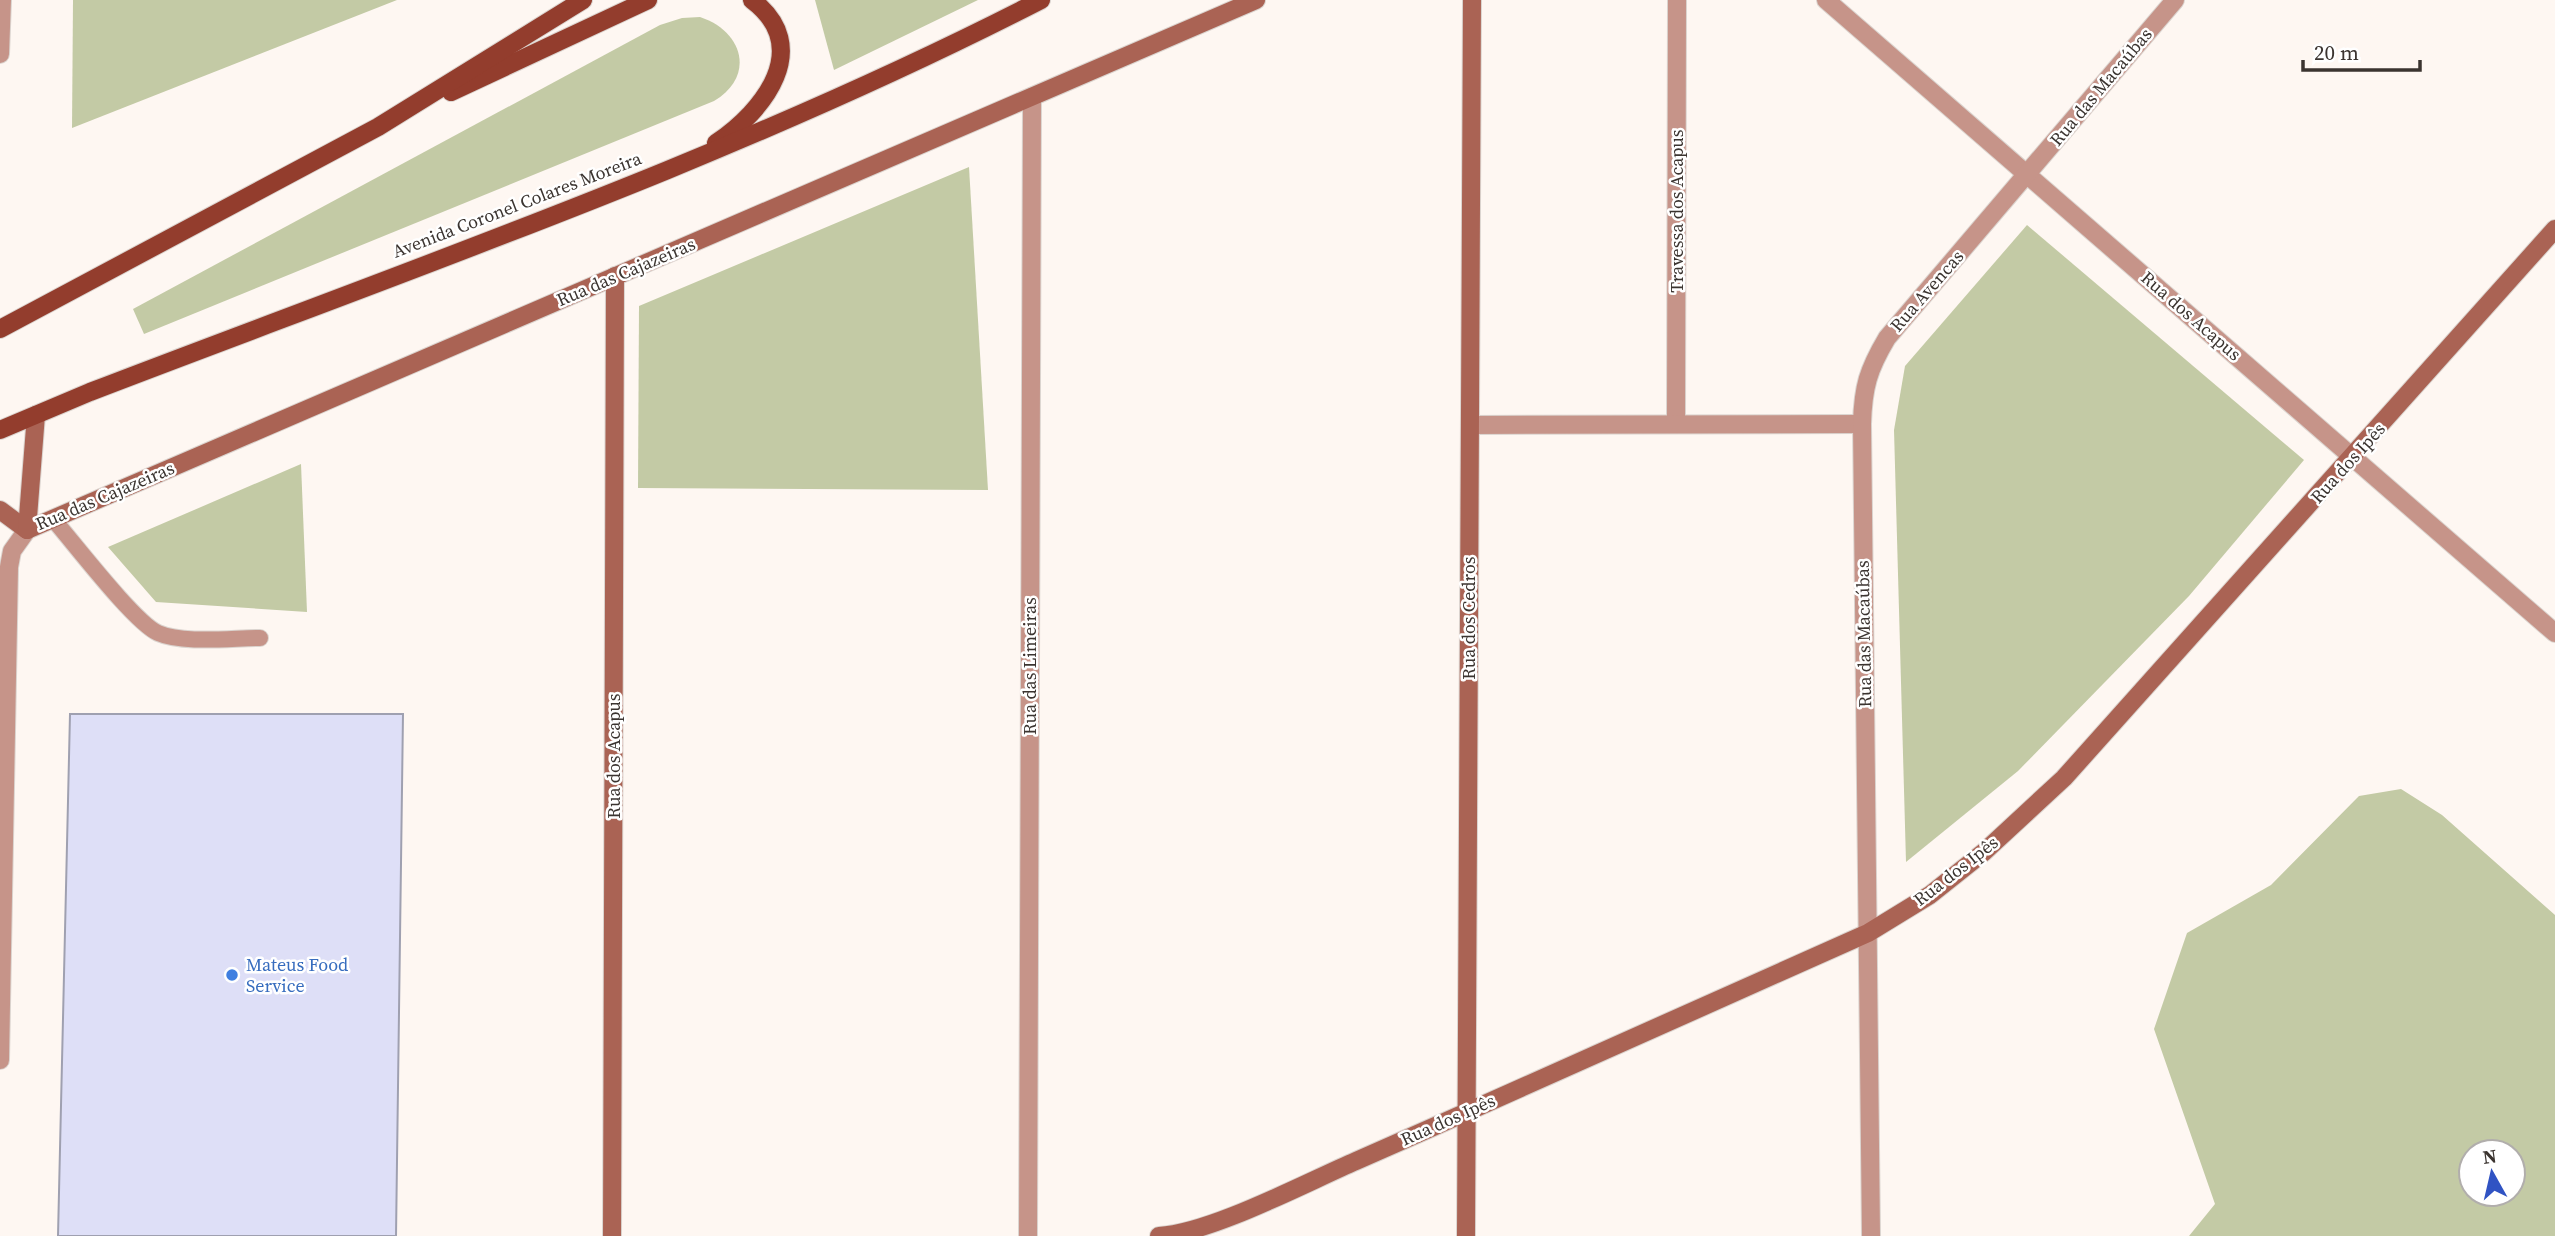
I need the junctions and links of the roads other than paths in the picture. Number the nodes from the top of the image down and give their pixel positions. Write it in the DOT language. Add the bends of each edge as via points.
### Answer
graph roads {
  1 [pos="2,0"];
  2 [pos="583,0"];
  3 [pos="648,0"];
  4 [pos="752,0"];
  5 [pos="1041,0"];
  6 [pos="1256,0"];
  7 [pos="1472,0"];
  8 [pos="1677,0"];
  9 [pos="1826,0"];
  10 [pos="2175,0"];
  11 [pos="0,54"];
  12 [pos="1032,97"];
  13 [pos="378,127"];
  14 [pos="687,162"];
  15 [pos="2028,175"];
  16 [pos="2555,229"];
  17 [pos="615,276"];
  18 [pos="0,329"];
  19 [pos="36,415"];
  20 [pos="1676,422"];
  21 [pos="1862,424"];
  22 [pos="1469,425"];
  23 [pos="0,430"];
  24 [pos="2353,458"];
  25 [pos="0,510"];
  26 [pos="53,519"];
  27 [pos="27,530"];
  28 [pos="4,627"];
  29 [pos="2555,633"];
  30 [pos="260,638"];
  31 [pos="1868,933"];
  32 [pos="0,1060"];
  33 [pos="1466,1112"];
  34 [pos="612,1236"];
  35 [pos="1028,1236"];
  36 [pos="1158,1236"];
  37 [pos="1466,1236"];
  38 [pos="1871,1236"];
  1 -- 11 [label="street"];
  2 -- 13 [label="main road"];
  3 -- 13 [label="main road"];
  4 -- 14 [label="main road" via="770,18 779,38 776,78 749,119"];
  5 -- 14 [label="main road, Avenida Coronel Colares Moreira" via="870,85"];
  6 -- 12 [label="street, Rua das Cajazeiras"];
  7 -- 22 [label="street, Rua dos Cedros"];
  8 -- 20 [label="street, Travessa dos Acapus"];
  9 -- 15 [label="street, Rua dos Acapus"];
  10 -- 15 [label="street, Rua das Macaúbas"];
  12 -- 17 [label="street, Rua das Cajazeiras"];
  12 -- 35 [label="street, Rua das Limeiras"];
  13 -- 18 [label="main road"];
  14 -- 19 [label="main road, Avenida Coronel Colares Moreira"];
  15 -- 21 [label="street, Rua Avencas" via="1887,338 1869,369"];
  15 -- 24 [label="street, Rua dos Acapus"];
  16 -- 24 [label="street, Rua dos Ipês"];
  17 -- 26 [label="street, Rua das Cajazeiras"];
  17 -- 34 [label="street, Rua dos Acapus"];
  19 -- 23 [label="main road, Avenida Coronel Colares Moreira"];
  19 -- 27 [label="street"];
  20 -- 21 [label="street"];
  20 -- 22 [label="street"];
  21 -- 31 [label="street, Rua das Macaúbas"];
  22 -- 33 [label="street, Rua dos Cedros"];
  24 -- 29 [label="street, Rua dos Acapus"];
  24 -- 31 [label="street, Rua dos Ipês" via="2064,778 1930,895"];
  25 -- 27 [label="street, Rua das Cajazeiras"];
  26 -- 27 [label="street, Rua das Cajazeiras"];
  26 -- 30 [label="lane" via="157,633 176,638"];
  27 -- 28 [label="street" via="12,551"];
  28 -- 32 [label="street"];
  31 -- 33 [label="street, Rua dos Ipês"];
  31 -- 38 [label="street, Rua das Macaúbas"];
  33 -- 36 [label="street, Rua dos Ipês" via="1231,1215"];
  33 -- 37 [label="street, Rua dos Cedros"];
}
